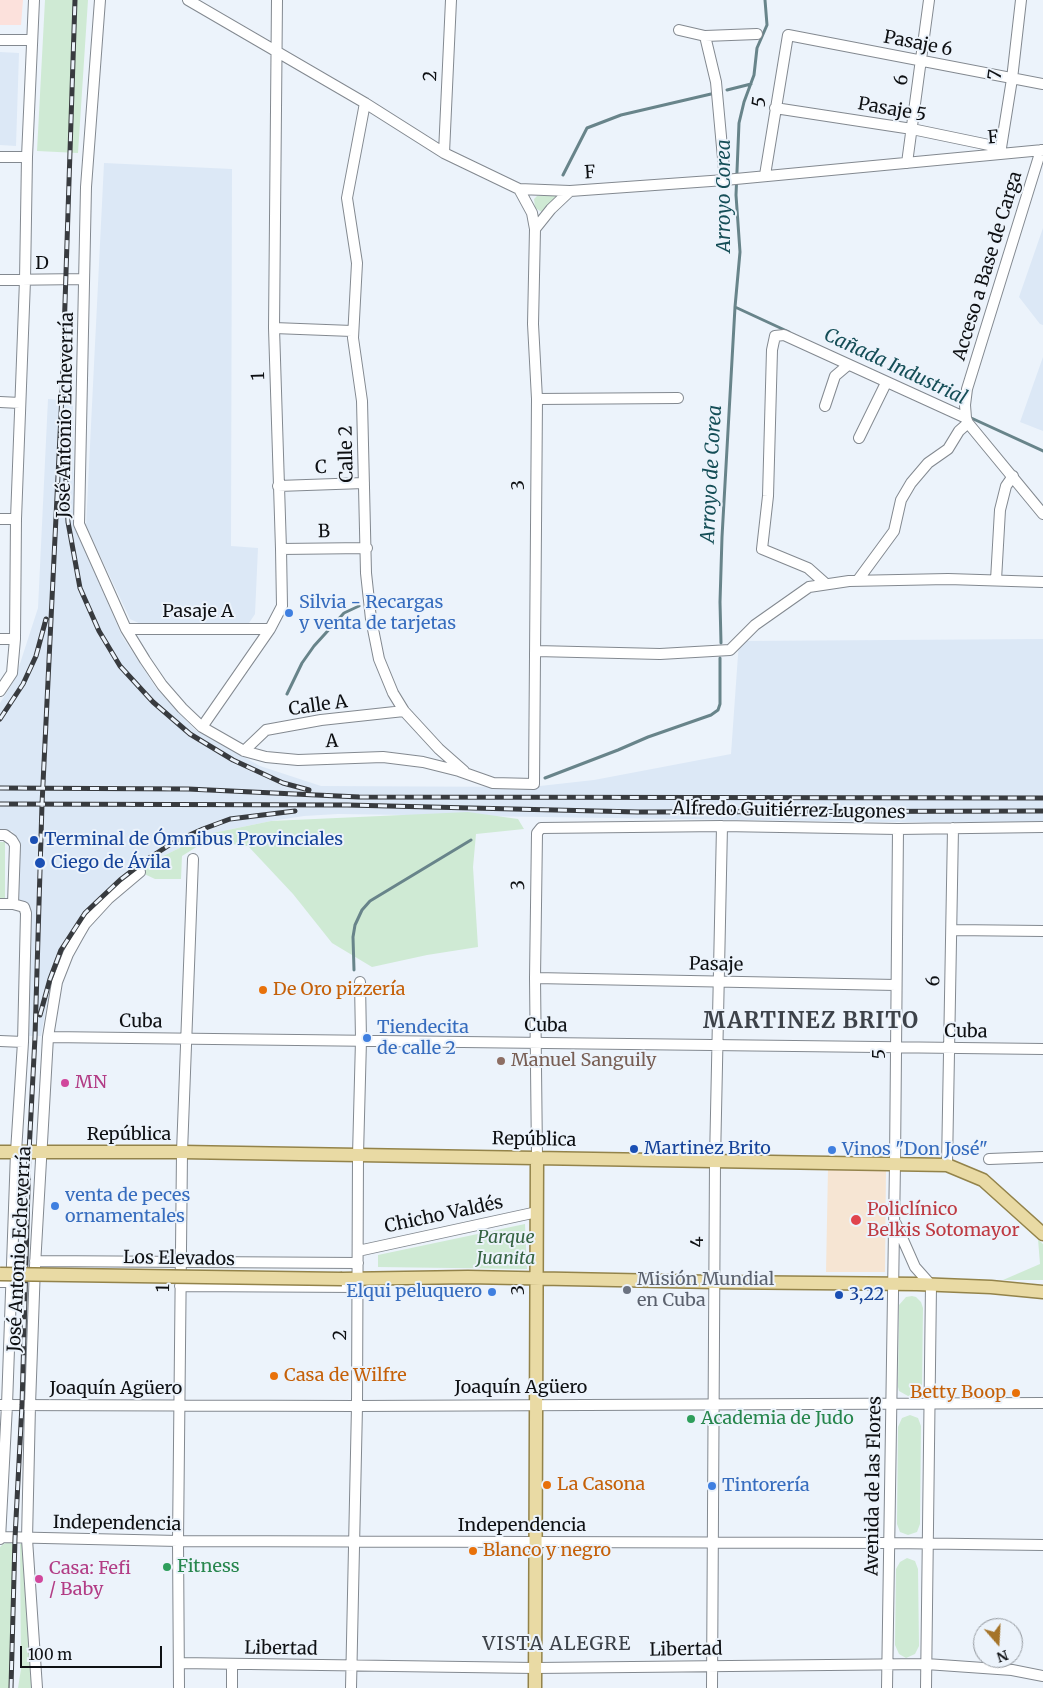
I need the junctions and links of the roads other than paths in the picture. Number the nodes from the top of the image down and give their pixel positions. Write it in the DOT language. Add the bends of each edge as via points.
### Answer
graph roads {
  1 [pos="34,0"];
  2 [pos="100,0"];
  3 [pos="188,0"];
  4 [pos="276,0"];
  5 [pos="451,0"];
  6 [pos="929,0"];
  7 [pos="1022,0"];
  8 [pos="679,30"];
  9 [pos="757,34"];
  10 [pos="788,35"];
  11 [pos="705,36"];
  12 [pos="0,40"];
  13 [pos="32,40"];
  14 [pos="275,52"];
  15 [pos="921,61"];
  16 [pos="1012,78"];
  17 [pos="1043,84"];
  18 [pos="365,103"];
  19 [pos="775,108"];
  20 [pos="912,129"];
  21 [pos="1042,150"];
  22 [pos="444,153"];
  23 [pos="1000,154"];
  24 [pos="0,157"];
  25 [pos="27,157"];
  26 [pos="906,163"];
  27 [pos="765,175"];
  28 [pos="725,180"];
  29 [pos="519,189"];
  30 [pos="570,191"];
  31 [pos="535,229"];
  32 [pos="0,280"];
  33 [pos="25,280"];
  34 [pos="84,280"];
  35 [pos="274,328"];
  36 [pos="352,331"];
  37 [pos="848,365"];
  38 [pos="886,383"];
  39 [pos="678,398"];
  40 [pos="537,399"];
  41 [pos="0,402"];
  42 [pos="20,402"];
  43 [pos="825,406"];
  44 [pos="967,420"];
  45 [pos="860,438"];
  46 [pos="1013,476"];
  47 [pos="364,483"];
  48 [pos="278,486"];
  49 [pos="1043,514"];
  50 [pos="0,519"];
  51 [pos="16,519"];
  52 [pos="367,548"];
  53 [pos="281,549"];
  54 [pos="858,580"];
  55 [pos="996,580"];
  56 [pos="1043,582"];
  57 [pos="826,584"];
  58 [pos="270,628"];
  59 [pos="126,629"];
  60 [pos="0,639"];
  61 [pos="15,639"];
  62 [pos="536,651"];
  63 [pos="0,691"];
  64 [pos="404,711"];
  65 [pos="202,727"];
  66 [pos="244,751"];
  67 [pos="468,775"];
  68 [pos="534,784"];
  69 [pos="722,826"];
  70 [pos="1043,827"];
  71 [pos="953,828"];
  72 [pos="898,829"];
  73 [pos="537,833"];
  74 [pos="0,835"];
  75 [pos="193,859"];
  76 [pos="140,872"];
  77 [pos="0,904"];
  78 [pos="13,904"];
  79 [pos="952,930"];
  80 [pos="1043,931"];
  81 [pos="535,978"];
  82 [pos="360,982"];
  83 [pos="719,982"];
  84 [pos="896,985"];
  85 [pos="48,1037"];
  86 [pos="186,1038"];
  87 [pos="361,1040"];
  88 [pos="0,1041"];
  89 [pos="23,1042"];
  90 [pos="535,1042"];
  91 [pos="717,1045"];
  92 [pos="896,1047"];
  93 [pos="948,1048"];
  94 [pos="1043,1049"];
  95 [pos="0,1152"];
  96 [pos="16,1152"];
  97 [pos="41,1152"];
  98 [pos="182,1152"];
  99 [pos="358,1155"];
  100 [pos="1043,1157"];
  101 [pos="537,1158"];
  102 [pos="989,1159"];
  103 [pos="715,1161"];
  104 [pos="895,1163"];
  105 [pos="947,1165"];
  106 [pos="537,1212"];
  107 [pos="894,1220"];
  108 [pos="1043,1234"];
  109 [pos="358,1251"];
  110 [pos="36,1260"];
  111 [pos="181,1262"];
  112 [pos="358,1264"];
  113 [pos="0,1274"];
  114 [pos="536,1278"];
  115 [pos="0,1282"];
  116 [pos="11,1282"];
  117 [pos="714,1282"];
  118 [pos="358,1283"];
  119 [pos="893,1284"];
  120 [pos="931,1285"];
  121 [pos="180,1286"];
  122 [pos="1043,1292"];
  123 [pos="714,1403"];
  124 [pos="892,1403"];
  125 [pos="930,1403"];
  126 [pos="1043,1403"];
  127 [pos="4,1405"];
  128 [pos="30,1405"];
  129 [pos="179,1405"];
  130 [pos="537,1405"];
  131 [pos="357,1406"];
  132 [pos="0,1538"];
  133 [pos="27,1539"];
  134 [pos="178,1541"];
  135 [pos="354,1542"];
  136 [pos="535,1542"];
  137 [pos="890,1543"];
  138 [pos="714,1544"];
  139 [pos="928,1544"];
  140 [pos="1043,1545"];
  141 [pos="178,1664"];
  142 [pos="888,1664"];
  143 [pos="926,1664"];
  144 [pos="232,1665"];
  145 [pos="351,1666"];
  146 [pos="712,1666"];
  147 [pos="535,1668"];
  148 [pos="1043,1676"];
  149 [pos="37,1688"];
  150 [pos="179,1688"];
  151 [pos="232,1688"];
  152 [pos="351,1688"];
  153 [pos="535,1688"];
  154 [pos="712,1688"];
  155 [pos="887,1688"];
  156 [pos="926,1688"];
  1 -- 13 [label="street"];
  2 -- 34 [label="street, José Antonio Echeverría" via="86,187"];
  3 -- 14 [label="street, F"];
  4 -- 14 [label="street, 1"];
  5 -- 22 [label="street, 2"];
  6 -- 15 [label="street, 6"];
  7 -- 16 [label="street, 7"];
  8 -- 11 [label="street"];
  9 -- 11 [label="street"];
  10 -- 15 [label="street, Pasaje 6"];
  10 -- 19 [label="street, 5"];
  11 -- 28 [label="street" via="716,82"];
  12 -- 13 [label="street"];
  13 -- 25 [label="street"];
  14 -- 18 [label="street, F"];
  14 -- 35 [label="street, 1"];
  15 -- 16 [label="street, Pasaje 6"];
  15 -- 20 [label="street, 6"];
  16 -- 17 [label="street, Pasaje 6"];
  16 -- 23 [label="street, 7"];
  18 -- 22 [label="street, F"];
  18 -- 36 [label="street, Calle 2" via="347,198 357,263"];
  19 -- 20 [label="street, Pasaje 5"];
  19 -- 27 [label="street, 5"];
  20 -- 23 [label="street, Pasaje 5" via="989,145"];
  20 -- 26 [label="street, 6"];
  21 -- 23 [label="street, F"];
  21 -- 44 [label="street, Acceso a Base de Carga" via="967,389"];
  22 -- 29 [label="street, F"];
  23 -- 26 [label="street, F"];
  24 -- 25 [label="street"];
  25 -- 33 [label="street"];
  26 -- 27 [label="street, F"];
  27 -- 28 [label="street, F"];
  28 -- 30 [label="street, F"];
  29 -- 30 [label="street, F"];
  29 -- 31 [label="street, 3" via="532,213"];
  30 -- 31 [label="street"];
  31 -- 40 [label="street, 3" via="533,324"];
  32 -- 33 [label="street, D"];
  33 -- 34 [label="street, D"];
  33 -- 42 [label="street"];
  34 -- 59 [label="street, José Antonio Echeverría" via="79,524"];
  35 -- 36 [label="street"];
  35 -- 48 [label="street, 1"];
  36 -- 47 [label="street, Calle 2" via="362,401"];
  37 -- 38 [label="street"];
  37 -- 43 [label="street" via="835,376"];
  37 -- 57 [label="street" via="784,335 775,336 768,496 762,548 808,568"];
  38 -- 44 [label="street"];
  38 -- 45 [label="street"];
  39 -- 40 [label="street"];
  40 -- 62 [label="street, 3"];
  41 -- 42 [label="street"];
  42 -- 51 [label="street"];
  44 -- 46 [label="street"];
  44 -- 54 [label="street" via="948,449 928,463 911,483 901,500 894,531"];
  46 -- 49 [label="street"];
  46 -- 55 [label="street" via="1006,486 1000,510"];
  47 -- 48 [label="street, C"];
  47 -- 52 [label="street, Calle 2"];
  48 -- 53 [label="street, 1"];
  50 -- 51 [label="street"];
  51 -- 61 [label="street"];
  52 -- 53 [label="street, B"];
  52 -- 64 [label="street, Calle 2" via="367,586 379,659"];
  53 -- 58 [label="street, 1" via="282,606"];
  54 -- 55 [label="street"];
  54 -- 57 [label="street"];
  55 -- 56 [label="street"];
  57 -- 62 [label="street" via="809,587 755,624 730,650 660,654"];
  58 -- 59 [label="street, Pasaje A"];
  58 -- 65 [label="street, 1"];
  59 -- 65 [label="street, José Antonio Echeverría" via="162,685"];
  60 -- 61 [label="street"];
  61 -- 63 [label="street" via="12,673"];
  62 -- 68 [label="street, 3"];
  64 -- 66 [label="street, Calle A" via="266,730"];
  64 -- 67 [label="street, Calle 2" via="438,749"];
  65 -- 66 [label="street, A"];
  66 -- 67 [label="street, A" via="298,760 383,756 423,762"];
  67 -- 68 [label="street, A" via="493,783"];
  69 -- 72 [label="street, Alfredo Guitiérrez Lugones"];
  69 -- 73 [label="street, Alfredo Guitiérrez Lugones" via="555,827 541,828"];
  69 -- 83 [label="street, 4"];
  70 -- 71 [label="street, Alfredo Guitiérrez Lugones"];
  71 -- 72 [label="street, Alfredo Guitiérrez Lugones"];
  71 -- 79 [label="street, 6"];
  72 -- 84 [label="street, 5"];
  73 -- 81 [label="street, 3"];
  74 -- 78 [label="street" via="5,835 15,845"];
  75 -- 86 [label="street, 1"];
  76 -- 85 [label="street, José Antonio Echeverría" via="108,899 78,936 57,982"];
  77 -- 78 [label="street"];
  78 -- 89 [label="street" via="24,907 26,913"];
  79 -- 80 [label="street"];
  79 -- 93 [label="street, 6"];
  81 -- 83 [label="street, Pasaje"];
  81 -- 90 [label="street, 3"];
  82 -- 87 [label="street, 2"];
  83 -- 84 [label="street, Pasaje"];
  83 -- 91 [label="street, 4"];
  84 -- 92 [label="street, 5"];
  85 -- 86 [label="street, Cuba"];
  85 -- 97 [label="street, José Antonio Echeverría"];
  86 -- 87 [label="street, Cuba"];
  86 -- 98 [label="street, 1"];
  87 -- 90 [label="street, Cuba"];
  87 -- 99 [label="street, 2"];
  88 -- 89 [label="street"];
  89 -- 96 [label="street"];
  90 -- 91 [label="street, Cuba"];
  90 -- 101 [label="street, 3"];
  91 -- 92 [label="street, Cuba"];
  91 -- 103 [label="street, 4"];
  92 -- 93 [label="street, Cuba"];
  92 -- 104 [label="street, 5"];
  93 -- 94 [label="street, Cuba"];
  93 -- 105 [label="street, 6"];
  95 -- 96 [label="main road, República"];
  96 -- 97 [label="main road, República"];
  96 -- 116 [label="street"];
  97 -- 98 [label="main road, República"];
  97 -- 110 [label="street, José Antonio Echeverría"];
  98 -- 99 [label="main road, República"];
  98 -- 111 [label="street, 1"];
  99 -- 101 [label="main road, República"];
  99 -- 109 [label="street, 2"];
  100 -- 102 [label="street"];
  101 -- 103 [label="main road, República"];
  101 -- 106 [label="main road, 3"];
  103 -- 104 [label="main road, República"];
  103 -- 117 [label="street, 4"];
  104 -- 105 [label="main road, República"];
  104 -- 107 [label="street, 5"];
  105 -- 108 [label="main road, República" via="984,1180"];
  106 -- 109 [label="street, Chicho Valdés"];
  106 -- 114 [label="main road, 3"];
  107 -- 119 [label="street, 5"];
  107 -- 120 [label="street, 5" via="915,1267"];
  109 -- 112 [label="street, 2"];
  110 -- 111 [label="street"];
  110 -- 128 [label="street, José Antonio Echeverría"];
  111 -- 112 [label="street"];
  111 -- 121 [label="street, 1"];
  112 -- 118 [label="street, 2"];
  113 -- 118 [label="main road, Los Elevados, bridge" via="342,1279"];
  114 -- 117 [label="main road, Los Elevados"];
  114 -- 118 [label="main road, Los Elevados"];
  114 -- 130 [label="main road, 3"];
  115 -- 116 [label="street"];
  116 -- 127 [label="street"];
  117 -- 119 [label="main road, Los Elevados"];
  117 -- 123 [label="street, 4"];
  118 -- 121 [label="street"];
  118 -- 131 [label="street, 2"];
  119 -- 120 [label="main road, Los Elevados"];
  119 -- 124 [label="street, Avenida de las Flores"];
  120 -- 122 [label="main road, Los Elevados"];
  120 -- 125 [label="street"];
  121 -- 129 [label="street, 1"];
  123 -- 124 [label="street, Joaquín Agüero"];
  123 -- 130 [label="street, Joaquín Agüero"];
  123 -- 138 [label="street, 4"];
  124 -- 125 [label="street, Joaquín Agüero"];
  124 -- 137 [label="street, Avenida de las Flores"];
  125 -- 126 [label="street, Joaquín Agüero"];
  125 -- 139 [label="street"];
  127 -- 128 [label="street, Joaquín Agüero"];
  127 -- 132 [label="street"];
  128 -- 129 [label="street, Joaquín Agüero"];
  128 -- 133 [label="street, José Antonio Echeverría"];
  129 -- 131 [label="street, Joaquín Agüero"];
  129 -- 134 [label="street, 1"];
  130 -- 131 [label="street, Joaquín Agüero"];
  130 -- 136 [label="main road, 3"];
  131 -- 135 [label="street, 2"];
  132 -- 133 [label="street, Independencia"];
  133 -- 134 [label="street, Independencia"];
  133 -- 149 [label="street, José Antonio Echeverría"];
  134 -- 135 [label="street, Independencia"];
  134 -- 141 [label="street, 1"];
  135 -- 136 [label="street, Independencia"];
  135 -- 145 [label="street, 2"];
  136 -- 138 [label="street, Independencia"];
  136 -- 147 [label="main road, 3"];
  137 -- 138 [label="street, Independencia"];
  137 -- 139 [label="street, Independencia"];
  137 -- 142 [label="street, Avenida de las Flores"];
  138 -- 146 [label="street, 4"];
  139 -- 140 [label="street, Independencia"];
  139 -- 143 [label="street"];
  141 -- 144 [label="street, Libertad"];
  141 -- 150 [label="street, 1"];
  142 -- 143 [label="street, Libertad"];
  142 -- 146 [label="street, Libertad"];
  142 -- 155 [label="street, Avenida de las Flores"];
  143 -- 148 [label="street, Libertad" via="1012,1670"];
  143 -- 156 [label="street"];
  144 -- 145 [label="street, Libertad"];
  144 -- 151 [label="street"];
  145 -- 147 [label="street, Libertad"];
  145 -- 152 [label="street, 2"];
  146 -- 147 [label="street, Libertad"];
  146 -- 154 [label="street, 4"];
  147 -- 153 [label="main road, 3"];
}
